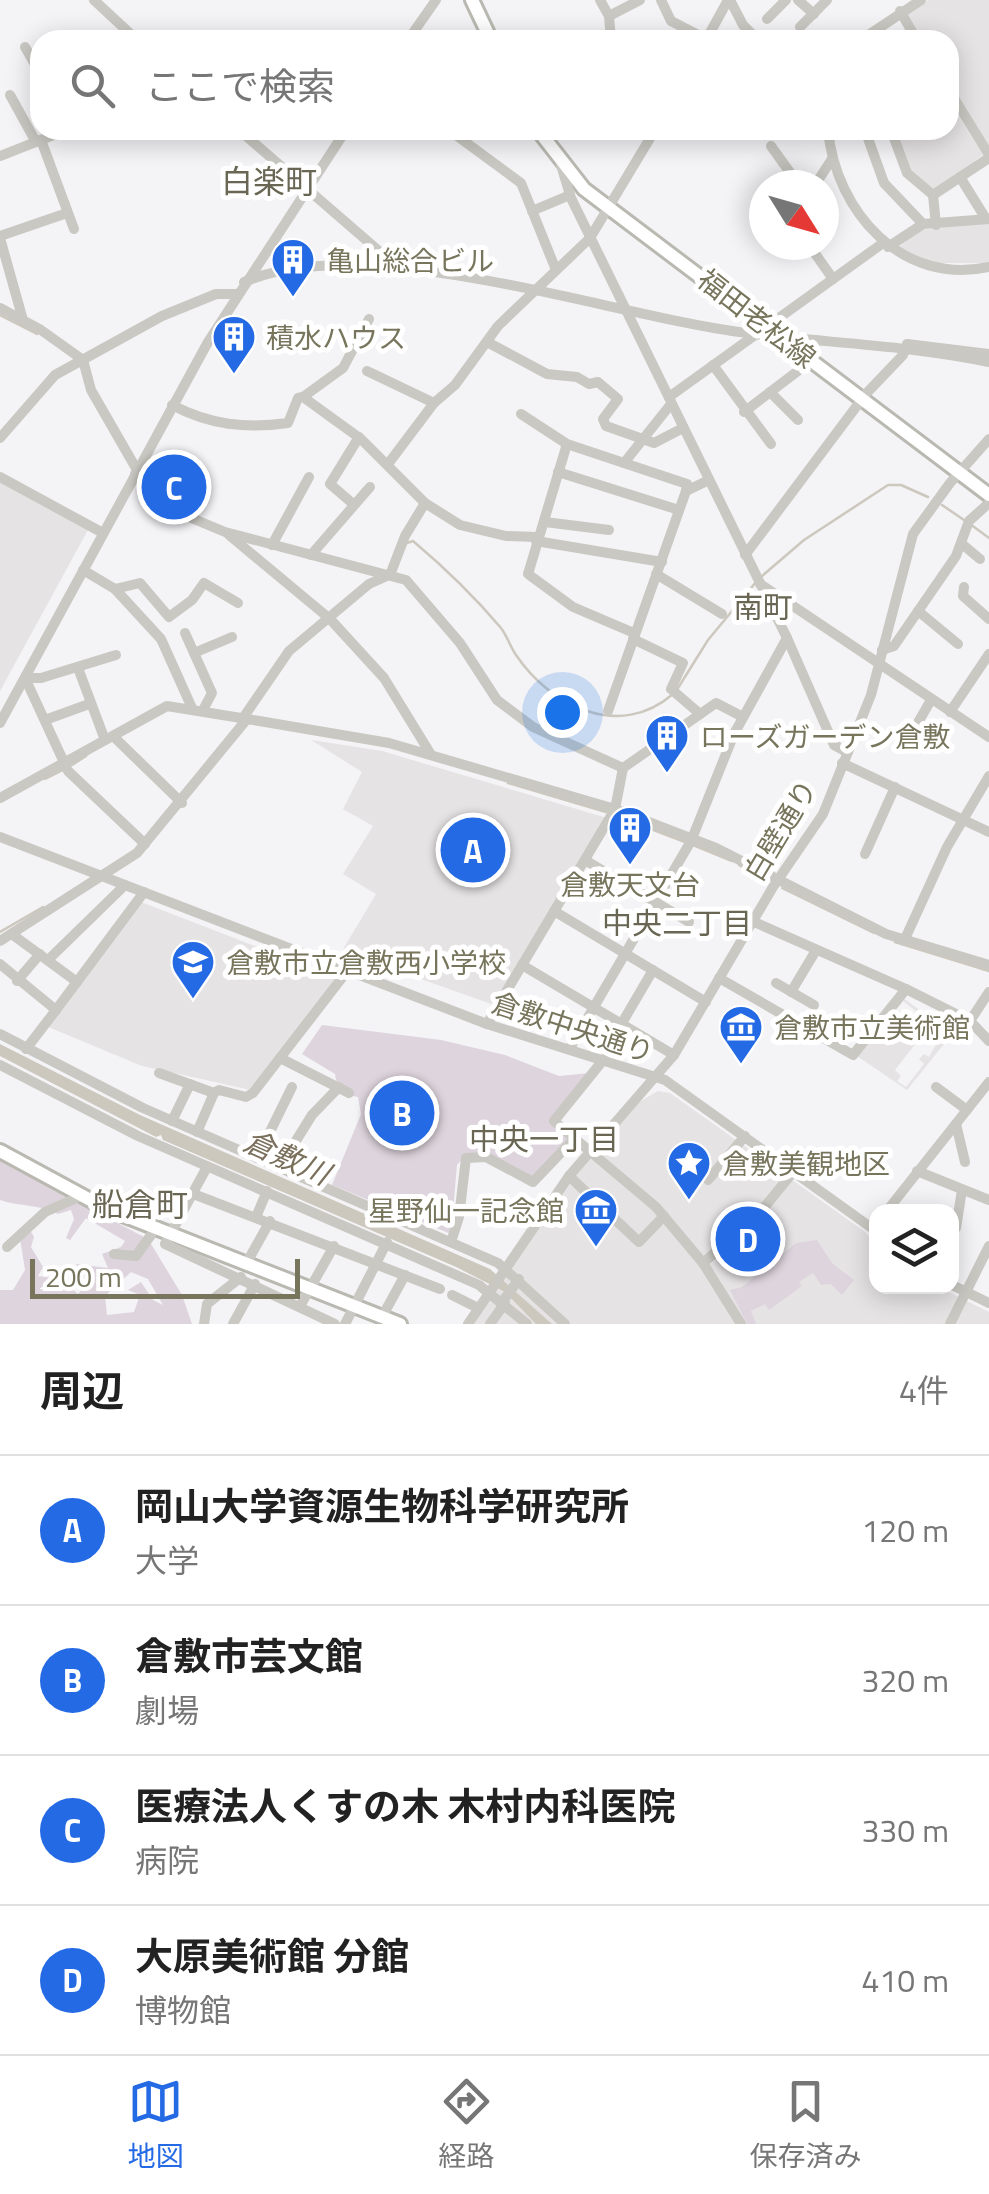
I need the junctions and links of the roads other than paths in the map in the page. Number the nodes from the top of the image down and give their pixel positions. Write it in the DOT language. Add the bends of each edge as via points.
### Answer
graph roads {
  1 [pos="94,0"];
  2 [pos="436,0"];
  3 [pos="472,0"];
  4 [pos="600,0"];
  5 [pos="640,0"];
  6 [pos="660,0"];
  7 [pos="729,0"];
  8 [pos="786,0"];
  9 [pos="798,0"];
  10 [pos="827,0"];
  11 [pos="892,0"];
  12 [pos="921,0"];
  13 [pos="901,10"];
  14 [pos="814,14"];
  15 [pos="609,16"];
  16 [pos="767,20"];
  17 [pos="800,28"];
  18 [pos="126,30"];
  19 [pos="415,30"];
  20 [pos="486,30"];
  21 [pos="610,30"];
  22 [pos="688,30"];
  23 [pos="711,30"];
  24 [pos="751,30"];
  25 [pos="875,30"];
  26 [pos="912,30"];
  27 [pos="25,47"];
  28 [pos="30,56"];
  29 [pos="10,95"];
  30 [pos="959,107"];
  31 [pos="30,129"];
  32 [pos="43,140"];
  33 [pos="250,140"];
  34 [pos="339,140"];
  35 [pos="464,140"];
  36 [pos="545,140"];
  37 [pos="649,140"];
  38 [pos="829,140"];
  39 [pos="869,140"];
  40 [pos="895,140"];
  41 [pos="38,142"];
  42 [pos="771,146"];
  43 [pos="0,156"];
  44 [pos="989,157"];
  45 [pos="832,159"];
  46 [pos="561,165"];
  47 [pos="788,170"];
  48 [pos="825,170"];
  49 [pos="960,177"];
  50 [pos="306,189"];
  51 [pos="570,195"];
  52 [pos="933,195"];
  53 [pos="610,210"];
  54 [pos="532,211"];
  55 [pos="68,213"];
  56 [pos="988,219"];
  57 [pos="923,224"];
  58 [pos="936,225"];
  59 [pos="74,229"];
  60 [pos="0,237"];
  61 [pos="590,238"];
  62 [pos="886,245"];
  63 [pos="820,260"];
  64 [pos="377,262"];
  65 [pos="989,267"];
  66 [pos="556,270"];
  67 [pos="833,279"];
  68 [pos="244,282"];
  69 [pos="535,292"];
  70 [pos="237,294"];
  71 [pos="624,307"];
  72 [pos="0,308"];
  73 [pos="369,319"];
  74 [pos="23,320"];
  75 [pos="760,330"];
  76 [pos="780,336"];
  77 [pos="486,342"];
  78 [pos="906,349"];
  79 [pos="989,354"];
  80 [pos="83,360"];
  81 [pos="811,360"];
  82 [pos="989,362"];
  83 [pos="712,365"];
  84 [pos="367,371"];
  85 [pos="770,392"];
  86 [pos="304,398"];
  87 [pos="861,399"];
  88 [pos="670,400"];
  89 [pos="434,402"];
  90 [pos="172,405"];
  91 [pos="744,412"];
  92 [pos="522,414"];
  93 [pos="798,420"];
  94 [pos="683,428"];
  95 [pos="358,437"];
  96 [pos="0,438"];
  97 [pos="989,439"];
  98 [pos="645,441"];
  99 [pos="568,444"];
  100 [pos="771,444"];
  101 [pos="624,463"];
  102 [pos="388,464"];
  103 [pos="136,472"];
  104 [pos="558,472"];
  105 [pos="959,472"];
  106 [pos="0,477"];
  107 [pos="309,477"];
  108 [pos="708,480"];
  109 [pos="370,487"];
  110 [pos="686,491"];
  111 [pos="989,495"];
  112 [pos="352,503"];
  113 [pos="425,504"];
  114 [pos="989,504"];
  115 [pos="680,510"];
  116 [pos="545,522"];
  117 [pos="610,530"];
  118 [pos="225,532"];
  119 [pos="103,533"];
  120 [pos="537,539"];
  121 [pos="962,544"];
  122 [pos="272,545"];
  123 [pos="311,555"];
  124 [pos="745,556"];
  125 [pos="980,559"];
  126 [pos="662,562"];
  127 [pos="83,570"];
  128 [pos="656,574"];
  129 [pos="390,575"];
  130 [pos="758,581"];
  131 [pos="964,587"];
  132 [pos="115,588"];
  133 [pos="238,603"];
  134 [pos="918,612"];
  135 [pos="722,614"];
  136 [pos="328,617"];
  137 [pos="989,620"];
  138 [pos="185,633"];
  139 [pos="232,636"];
  140 [pos="634,636"];
  141 [pos="787,638"];
  142 [pos="958,644"];
  143 [pos="882,650"];
  144 [pos="194,653"];
  145 [pos="989,654"];
  146 [pos="116,655"];
  147 [pos="878,666"];
  148 [pos="78,668"];
  149 [pos="25,678"];
  150 [pos="932,700"];
  151 [pos="89,704"];
  152 [pos="198,709"];
  153 [pos="608,712"];
  154 [pos="950,712"];
  155 [pos="700,714"];
  156 [pos="743,717"];
  157 [pos="44,720"];
  158 [pos="243,720"];
  159 [pos="0,722"];
  160 [pos="989,737"];
  161 [pos="112,739"];
  162 [pos="905,745"];
  163 [pos="430,753"];
  164 [pos="844,758"];
  165 [pos="65,767"];
  166 [pos="624,768"];
  167 [pos="989,776"];
  168 [pos="895,786"];
  169 [pos="0,798"];
  170 [pos="179,800"];
  171 [pos="613,812"];
  172 [pos="962,819"];
  173 [pos="989,832"];
  174 [pos="0,836"];
  175 [pos="143,842"];
  176 [pos="691,842"];
  177 [pos="865,854"];
  178 [pos="585,860"];
  179 [pos="105,877"];
  180 [pos="778,880"];
  181 [pos="126,885"];
  182 [pos="144,892"];
  183 [pos="656,902"];
  184 [pos="554,912"];
  185 [pos="689,922"];
  186 [pos="752,922"];
  187 [pos="14,935"];
  188 [pos="904,941"];
  189 [pos="0,942"];
  190 [pos="815,952"];
  191 [pos="624,954"];
  192 [pos="44,957"];
  193 [pos="0,964"];
  194 [pos="522,965"];
  195 [pos="989,965"];
  196 [pos="348,970"];
  197 [pos="653,970"];
  198 [pos="719,978"];
  199 [pos="18,981"];
  200 [pos="77,982"];
  201 [pos="776,983"];
  202 [pos="906,989"];
  203 [pos="790,992"];
  204 [pos="989,992"];
  205 [pos="706,1002"];
  206 [pos="814,1006"];
  207 [pos="593,1007"];
  208 [pos="56,1010"];
  209 [pos="970,1022"];
  210 [pos="622,1023"];
  211 [pos="488,1024"];
  212 [pos="0,1034"];
  213 [pos="989,1041"];
  214 [pos="570,1048"];
  215 [pos="26,1049"];
  216 [pos="674,1055"];
  217 [pos="280,1058"];
  218 [pos="604,1059"];
  219 [pos="0,1065"];
  220 [pos="159,1073"];
  221 [pos="656,1077"];
  222 [pos="989,1082"];
  223 [pos="190,1084"];
  224 [pos="292,1087"];
  225 [pos="936,1087"];
  226 [pos="214,1093"];
  227 [pos="966,1110"];
  228 [pos="172,1121"];
  229 [pos="956,1124"];
  230 [pos="196,1132"];
  231 [pos="746,1136"];
  232 [pos="574,1138"];
  233 [pos="0,1150"];
  234 [pos="589,1153"];
  235 [pos="257,1158"];
  236 [pos="966,1162"];
  237 [pos="207,1167"];
  238 [pos="279,1168"];
  239 [pos="794,1170"];
  240 [pos="917,1171"];
  241 [pos="569,1176"];
  242 [pos="708,1180"];
  243 [pos="962,1190"];
  244 [pos="267,1191"];
  245 [pos="196,1195"];
  246 [pos="81,1196"];
  247 [pos="989,1200"];
  248 [pos="892,1204"];
  249 [pos="959,1209"];
  250 [pos="664,1216"];
  251 [pos="256,1217"];
  252 [pos="270,1221"];
  253 [pos="869,1223"];
  254 [pos="150,1230"];
  255 [pos="168,1239"];
  256 [pos="387,1242"];
  257 [pos="451,1242"];
  258 [pos="334,1246"];
  259 [pos="989,1246"];
  260 [pos="7,1247"];
  261 [pos="114,1254"];
  262 [pos="376,1263"];
  263 [pos="703,1263"];
  264 [pos="243,1270"];
  265 [pos="405,1274"];
  266 [pos="496,1280"];
  267 [pos="255,1284"];
  268 [pos="440,1289"];
  269 [pos="313,1290"];
  270 [pos="959,1290"];
  271 [pos="509,1293"];
  272 [pos="966,1294"];
  273 [pos="452,1295"];
  274 [pos="989,1303"];
  275 [pos="354,1307"];
  276 [pos="303,1308"];
  277 [pos="478,1308"];
  278 [pos="382,1317"];
  279 [pos="204,1324"];
  280 [pos="233,1324"];
  281 [pos="300,1324"];
  282 [pos="335,1324"];
  283 [pos="344,1324"];
  284 [pos="400,1324"];
  285 [pos="468,1324"];
  286 [pos="490,1324"];
  287 [pos="527,1324"];
  288 [pos="564,1324"];
  289 [pos="742,1324"];
  290 [pos="950,1324"];
  1 -- 18 [label="street"];
  2 -- 19 [label="street"];
  3 -- 20 [label="main road"];
  4 -- 15 [label="street"];
  5 -- 15 [label="street"];
  6 -- 22 [label="street" via="671,21"];
  7 -- 23 [label="street"];
  7 -- 24 [label="street"];
  8 -- 16 [label="street"];
  9 -- 14 [label="street"];
  10 -- 14 [label="street"];
  11 -- 13 [label="street"];
  12 -- 13 [label="street"];
  13 -- 25 [label="street"];
  13 -- 26 [label="street"];
  14 -- 17 [label="street"];
  15 -- 21 [label="street"];
  27 -- 28 [label="street"];
  29 -- 31 [label="street"];
  30 -- 44 [label="street"];
  32 -- 41 [label="street"];
  33 -- 50 [label="street"];
  34 -- 50 [label="street"];
  35 -- 54 [label="street" via="515,177"];
  36 -- 46 [label="main road, 福田老松線"];
  37 -- 53 [label="street"];
  38 -- 45 [label="street"];
  39 -- 57 [label="street" via="884,182"];
  40 -- 52 [label="street" via="907,173"];
  41 -- 43 [label="street"];
  41 -- 55 [label="street"];
  42 -- 47 [label="street"];
  44 -- 49 [label="street"];
  45 -- 48 [label="street"];
  45 -- 62 [label="street" via="851,202"];
  46 -- 51 [label="street"];
  46 -- 53 [label="main road, 福田老松線"];
  49 -- 52 [label="street"];
  49 -- 56 [label="street"];
  50 -- 64 [label="street"];
  50 -- 68 [label="street"];
  51 -- 54 [label="street"];
  51 -- 61 [label="street"];
  52 -- 58 [label="street"];
  53 -- 61 [label="street"];
  53 -- 75 [label="main road, 福田老松線"];
  54 -- 66 [label="street"];
  55 -- 59 [label="street"];
  55 -- 60 [label="street"];
  56 -- 58 [label="street"];
  57 -- 58 [label="street"];
  57 -- 62 [label="street"];
  60 -- 74 [label="street"];
  61 -- 66 [label="street"];
  61 -- 71 [label="street"];
  62 -- 65 [label="street" via="935,268"];
  62 -- 67 [label="street"];
  63 -- 67 [label="street"];
  64 -- 68 [label="street"];
  64 -- 69 [label="street"];
  66 -- 69 [label="street"];
  67 -- 75 [label="street"];
  68 -- 70 [label="street"];
  69 -- 71 [label="street"];
  69 -- 77 [label="street"];
  70 -- 80 [label="street" via="160,312"];
  70 -- 90 [label="street"];
  71 -- 75 [label="street"];
  71 -- 88 [label="street"];
  72 -- 74 [label="street"];
  73 -- 86 [label="street" via="342,368"];
  74 -- 80 [label="street"];
  75 -- 76 [label="main road, 福田老松線"];
  75 -- 83 [label="street"];
  76 -- 78 [label="street"];
  76 -- 81 [label="main road, 福田老松線"];
  77 -- 89 [label="street"];
  77 -- 98 [label="street" via="547,374 598,382 618,399 603,418 606,426"];
  78 -- 79 [label="street"];
  78 -- 82 [label="street"];
  78 -- 87 [label="street"];
  80 -- 96 [label="street" via="56,375"];
  80 -- 103 [label="street" via="91,390"];
  81 -- 85 [label="street"];
  81 -- 87 [label="main road, 福田老松線"];
  83 -- 88 [label="street"];
  83 -- 91 [label="street"];
  84 -- 89 [label="street"];
  85 -- 91 [label="street"];
  85 -- 93 [label="street"];
  86 -- 90 [label="street" via="288,422 273,425 203,422"];
  86 -- 95 [label="street"];
  87 -- 105 [label="main road, 福田老松線"];
  87 -- 124 [label="street"];
  88 -- 94 [label="street"];
  88 -- 98 [label="street"];
  89 -- 102 [label="street"];
  90 -- 103 [label="street"];
  91 -- 100 [label="street"];
  92 -- 99 [label="street"];
  94 -- 98 [label="street"];
  94 -- 108 [label="street"];
  95 -- 102 [label="street"];
  95 -- 112 [label="street" via="330,484"];
  97 -- 105 [label="street, 白壁通り"];
  98 -- 101 [label="street"];
  99 -- 101 [label="street"];
  99 -- 104 [label="street"];
  101 -- 110 [label="street" via="687,484"];
  102 -- 113 [label="street"];
  103 -- 118 [label="street" via="177,512"];
  103 -- 119 [label="street"];
  104 -- 115 [label="street"];
  104 -- 116 [label="street"];
  105 -- 111 [label="main road, 福田老松線"];
  105 -- 143 [label="street, 白壁通り" via="913,534"];
  106 -- 119 [label="street"];
  107 -- 122 [label="street"];
  108 -- 110 [label="street"];
  108 -- 124 [label="street"];
  109 -- 112 [label="street"];
  110 -- 115 [label="street"];
  112 -- 123 [label="street"];
  113 -- 120 [label="street" via="472,530"];
  113 -- 129 [label="street"];
  114 -- 121 [label="street" via="969,523"];
  115 -- 126 [label="street"];
  116 -- 117 [label="street"];
  116 -- 120 [label="street"];
  118 -- 122 [label="street"];
  118 -- 136 [label="street"];
  119 -- 127 [label="street"];
  120 -- 126 [label="street"];
  120 -- 140 [label="street" via="528,574 573,607"];
  121 -- 125 [label="street"];
  121 -- 134 [label="street"];
  122 -- 123 [label="street"];
  123 -- 129 [label="street"];
  124 -- 130 [label="street"];
  126 -- 128 [label="street"];
  127 -- 132 [label="street"];
  127 -- 149 [label="street"];
  128 -- 135 [label="street"];
  128 -- 140 [label="street"];
  129 -- 136 [label="street"];
  129 -- 166 [label="street" via="417,589 496,700 533,727"];
  130 -- 141 [label="street"];
  130 -- 147 [label="street"];
  131 -- 137 [label="street" via="962,596"];
  132 -- 133 [label="street" via="140,583 169,617 204,583"];
  132 -- 152 [label="street" via="161,639"];
  134 -- 142 [label="street"];
  134 -- 143 [label="street" via="894,646"];
  136 -- 158 [label="street" via="290,651"];
  136 -- 163 [label="street" via="384,678"];
  138 -- 144 [label="street"];
  139 -- 144 [label="street"];
  140 -- 153 [label="street"];
  140 -- 155 [label="street" via="683,663 674,692"];
  141 -- 156 [label="street"];
  141 -- 164 [label="street"];
  143 -- 147 [label="street, 白壁通り"];
  144 -- 152 [label="street" via="212,692"];
  145 -- 154 [label="street"];
  146 -- 148 [label="street"];
  147 -- 150 [label="street"];
  147 -- 164 [label="street, 白壁通り"];
  148 -- 149 [label="street"];
  148 -- 151 [label="street"];
  149 -- 157 [label="street"];
  149 -- 159 [label="street"];
  150 -- 154 [label="street"];
  150 -- 162 [label="street"];
  151 -- 157 [label="street"];
  151 -- 161 [label="street"];
  152 -- 158 [label="street"];
  152 -- 161 [label="street" via="167,706"];
  154 -- 160 [label="street"];
  155 -- 156 [label="street" via="716,703"];
  155 -- 166 [label="street"];
  156 -- 176 [label="street"];
  157 -- 165 [label="street"];
  158 -- 163 [label="street"];
  158 -- 170 [label="street"];
  161 -- 165 [label="street"];
  161 -- 170 [label="street"];
  163 -- 171 [label="street"];
  164 -- 168 [label="street"];
  164 -- 180 [label="street, 白壁通り" via="823,814"];
  165 -- 169 [label="street"];
  165 -- 175 [label="street"];
  166 -- 171 [label="street"];
  167 -- 172 [label="street"];
  168 -- 172 [label="street"];
  168 -- 177 [label="street"];
  170 -- 175 [label="street"];
  171 -- 176 [label="street"];
  171 -- 178 [label="street"];
  172 -- 173 [label="street"];
  172 -- 188 [label="street"];
  174 -- 179 [label="street, 倉敷中央通り"];
  175 -- 179 [label="street"];
  176 -- 180 [label="street"];
  176 -- 183 [label="street"];
  178 -- 183 [label="street"];
  178 -- 184 [label="street"];
  179 -- 181 [label="street, 倉敷中央通り"];
  179 -- 187 [label="street"];
  180 -- 186 [label="street, 白壁通り"];
  180 -- 188 [label="street"];
  181 -- 182 [label="street, 倉敷中央通り"];
  181 -- 192 [label="street"];
  182 -- 196 [label="street, 倉敷中央通り"];
  182 -- 200 [label="street"];
  183 -- 185 [label="street"];
  183 -- 191 [label="street"];
  184 -- 191 [label="street"];
  184 -- 194 [label="street"];
  186 -- 190 [label="street"];
  186 -- 198 [label="street, 白壁通り"];
  187 -- 189 [label="street"];
  187 -- 192 [label="street"];
  188 -- 195 [label="street"];
  190 -- 202 [label="street"];
  190 -- 203 [label="street"];
  191 -- 197 [label="street"];
  191 -- 207 [label="street"];
  192 -- 199 [label="street"];
  192 -- 200 [label="street"];
  193 -- 199 [label="street"];
  194 -- 207 [label="street"];
  194 -- 211 [label="street"];
  196 -- 211 [label="street, 倉敷中央通り"];
  196 -- 217 [label="street"];
  197 -- 205 [label="street"];
  197 -- 210 [label="street"];
  198 -- 202 [label="street" via="853,1055"];
  198 -- 205 [label="street, 白壁通り"];
  199 -- 208 [label="street"];
  200 -- 208 [label="street"];
  201 -- 203 [label="street"];
  202 -- 209 [label="street"];
  203 -- 206 [label="street"];
  204 -- 209 [label="street"];
  205 -- 216 [label="street, 白壁通り"];
  207 -- 210 [label="street"];
  207 -- 214 [label="street"];
  208 -- 215 [label="street"];
  209 -- 213 [label="street"];
  210 -- 216 [label="street"];
  211 -- 214 [label="street, 倉敷中央通り"];
  212 -- 215 [label="street"];
  214 -- 218 [label="street, 倉敷中央通り"];
  215 -- 228 [label="street"];
  216 -- 221 [label="street, 白壁通り"];
  217 -- 226 [label="street" via="246,1097"];
  217 -- 238 [label="street" via="344,1090 312,1115"];
  218 -- 221 [label="street, 倉敷中央通り"];
  218 -- 232 [label="street" via="554,1120"];
  219 -- 237 [label="street"];
  220 -- 223 [label="street"];
  221 -- 231 [label="street, 倉敷中央通り"];
  221 -- 234 [label="street, 白壁通り"];
  222 -- 227 [label="street"];
  223 -- 226 [label="street"];
  223 -- 228 [label="street"];
  224 -- 235 [label="street"];
  225 -- 227 [label="street"];
  226 -- 230 [label="street"];
  227 -- 229 [label="street"];
  228 -- 230 [label="street"];
  229 -- 236 [label="street"];
  229 -- 240 [label="street"];
  230 -- 235 [label="street"];
  231 -- 239 [label="street, 倉敷中央通り"];
  231 -- 242 [label="street"];
  232 -- 234 [label="street"];
  232 -- 257 [label="street" via="533,1182 486,1156 466,1158"];
  233 -- 246 [label="main road"];
  234 -- 241 [label="street, 白壁通り"];
  234 -- 250 [label="street"];
  235 -- 238 [label="street"];
  237 -- 244 [label="street"];
  237 -- 245 [label="street"];
  238 -- 257 [label="street"];
  239 -- 253 [label="street, 倉敷中央通り"];
  239 -- 263 [label="street" via="758,1215"];
  240 -- 243 [label="street"];
  240 -- 248 [label="street"];
  241 -- 250 [label="street" via="639,1242"];
  241 -- 266 [label="street, 白壁通り"];
  243 -- 247 [label="street"];
  243 -- 249 [label="street"];
  244 -- 251 [label="street"];
  244 -- 256 [label="street"];
  245 -- 251 [label="street"];
  245 -- 255 [label="street"];
  246 -- 254 [label="main road"];
  246 -- 260 [label="street" via="44,1212"];
  250 -- 263 [label="street"];
  251 -- 252 [label="street"];
  252 -- 258 [label="street"];
  252 -- 264 [label="street"];
  254 -- 255 [label="main road"];
  254 -- 261 [label="street" via="136,1256"];
  255 -- 264 [label="main road"];
  256 -- 262 [label="street"];
  256 -- 266 [label="street"];
  257 -- 266 [label="street"];
  258 -- 262 [label="street"];
  258 -- 269 [label="street"];
  259 -- 272 [label="street"];
  262 -- 265 [label="street"];
  262 -- 275 [label="street"];
  263 -- 289 [label="street"];
  264 -- 267 [label="street"];
  264 -- 269 [label="main road"];
  264 -- 279 [label="street" via="207,1304"];
  265 -- 268 [label="street"];
  265 -- 278 [label="street"];
  266 -- 271 [label="street"];
  266 -- 271 [label="street"];
  266 -- 277 [label="street, 白壁通り"];
  267 -- 276 [label="street"];
  267 -- 280 [label="street"];
  269 -- 275 [label="main road"];
  269 -- 276 [label="street"];
  270 -- 272 [label="street"];
  271 -- 286 [label="street"];
  271 -- 287 [label="street"];
  271 -- 288 [label="street"];
  272 -- 274 [label="street"];
  272 -- 290 [label="street"];
  273 -- 277 [label="street"];
  275 -- 278 [label="main road"];
  275 -- 283 [label="street"];
  276 -- 281 [label="street"];
  276 -- 282 [label="street"];
  277 -- 285 [label="street, 白壁通り"];
  278 -- 284 [label="main road"];
}
